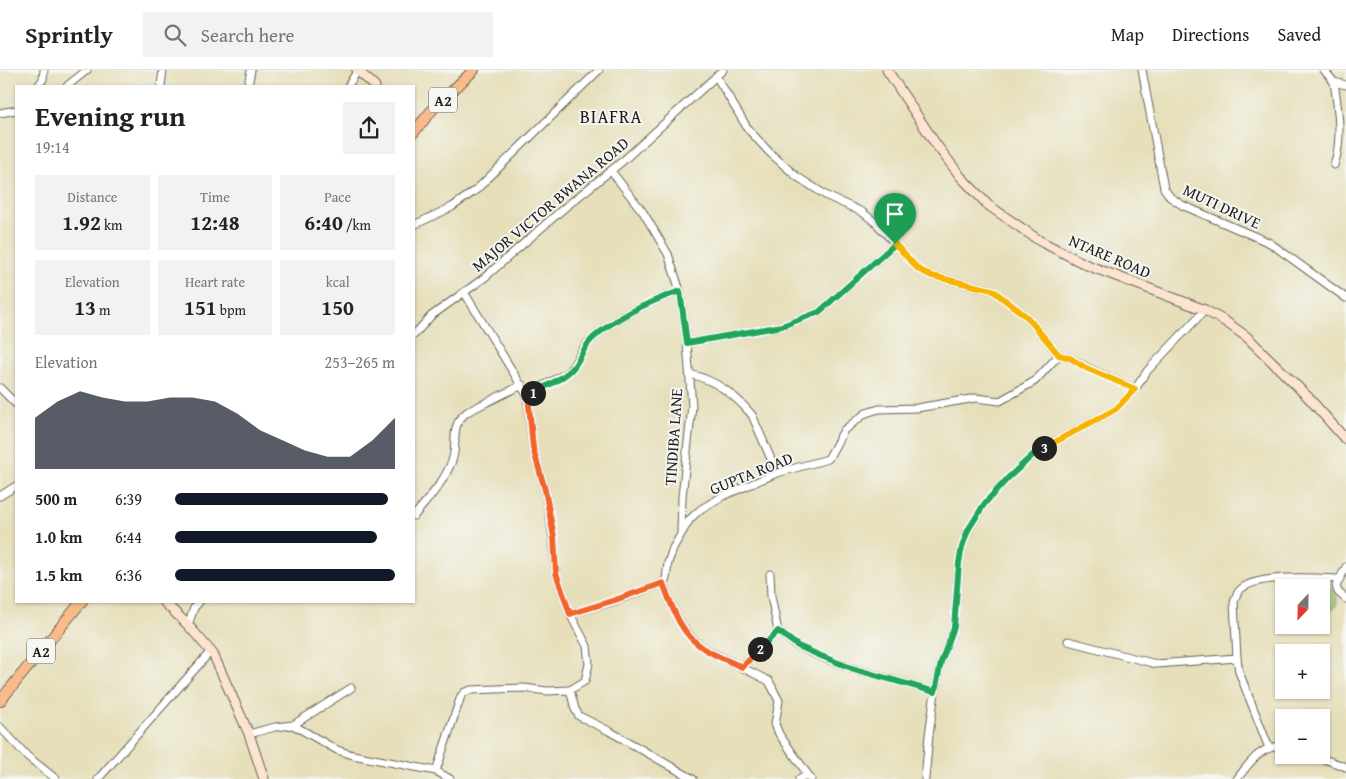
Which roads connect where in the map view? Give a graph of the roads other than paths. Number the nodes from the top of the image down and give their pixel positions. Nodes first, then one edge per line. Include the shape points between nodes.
1 (44, 70) edge
2 (87, 70) edge
3 (163, 70) edge
4 (251, 70) edge
5 (358, 70) edge
6 (474, 70) edge
7 (599, 70) edge
8 (722, 70) edge
9 (887, 70) edge
10 (1142, 70) edge
11 (1324, 70) edge
12 (716, 76) junction
13 (1334, 82) junction
14 (39, 85) edge
15 (68, 85) edge
16 (161, 85) edge
17 (248, 85) edge
18 (349, 85) edge
19 (374, 85) edge
20 (1346, 85) edge
21 (15, 110) edge
22 (0, 113) edge
23 (415, 128) edge
24 (1334, 166) dead end
25 (611, 171) junction
26 (415, 225) edge
27 (895, 244) junction
28 (680, 291) junction
29 (464, 292) junction
30 (1346, 296) edge
31 (1205, 310) junction
32 (415, 333) edge
33 (687, 343) junction
34 (1059, 355) junction
35 (690, 374) junction
36 (522, 385) junction
37 (0, 388) edge
38 (1135, 389) junction
39 (528, 395) junction
40 (15, 403) edge
41 (1346, 440) edge
42 (777, 473) junction
43 (15, 487) edge
44 (0, 496) edge
45 (415, 515) edge
46 (681, 532) junction
47 (1346, 567) edge
48 (770, 574) dead end
49 (1338, 579) junction
50 (663, 583) junction
51 (1346, 599) edge
52 (80, 603) edge
53 (165, 603) edge
54 (198, 603) edge
55 (570, 614) junction
56 (188, 625) junction
57 (778, 631) junction
58 (1068, 641) dead end
59 (211, 651) junction
60 (1237, 658) junction
61 (742, 667) junction
62 (351, 688) dead end
63 (570, 690) junction
64 (935, 692) junction
65 (0, 701) edge
66 (293, 725) junction
67 (0, 727) edge
68 (249, 734) junction
69 (1275, 747) edge
70 (1269, 748) junction
71 (1330, 762) edge
72 (1346, 768) edge
73 (436, 771) junction
74 (809, 776) edge
75 (56, 779) edge
76 (98, 779) edge
77 (264, 779) edge
78 (450, 779) edge
79 (693, 779) edge
80 (799, 779) edge
81 (925, 779) edge
82 (1237, 779) edge

1 - 14 street
2 - 15 street
3 - 16 street
4 - 17 street
5 - 18 street
5 - 19 main road
6 - 23 main road, A2
7 - 26 street via 476,190 452,207
8 - 12 street, MAJOR VICTOR BWANA ROAD
9 - 31 main road, NTARE ROAD via 935,143 961,177 988,204 1040,241 1087,265
10 - 30 street, MUTI DRIVE via 1164,188 1170,197 1270,243
11 - 13 street
12 - 25 street, MAJOR VICTOR BWANA ROAD
12 - 27 street via 748,129 769,152 796,176 862,212
13 - 20 street
13 - 24 street via 1339,114 1338,154
21 - 22 street
25 - 28 street, TINDIBA LANE via 643,212 668,254
25 - 29 street, MAJOR VICTOR BWANA ROAD
27 - 33 street via 819,312 782,326
27 - 34 street via 918,269 932,276 992,290 1027,317
28 - 33 street, TINDIBA LANE
28 - 39 street via 645,304 603,330 584,348 573,368
29 - 32 street, MAJOR VICTOR BWANA ROAD via 431,316
29 - 36 street
31 - 38 street via 1148,370
31 - 41 main road, NTARE ROAD via 1247,337
33 - 35 street, TINDIBA LANE
34 - 38 street
34 - 42 street, GUPTA ROAD via 1035,381 1000,401 976,398 866,413 844,430 828,459
35 - 42 street via 717,383 752,415
35 - 46 street, TINDIBA LANE via 692,406
36 - 39 street
36 - 45 street via 459,418 455,427 452,461 430,498
37 - 40 street
38 - 64 street via 1116,409 1036,452 985,503 968,530 962,547 954,627 941,662
39 - 55 street via 533,448 554,537 556,573
42 - 46 street, GUPTA ROAD via 701,509
43 - 44 street
46 - 50 street, GUPTA ROAD
47 - 49 street
48 - 57 street
49 - 51 street via 1338,592
49 - 60 street via 1266,580 1240,589 1234,603
50 - 55 street
50 - 61 street via 680,625 704,648
52 - 65 main road, A2
53 - 56 main road
54 - 56 street
55 - 63 street via 587,646 589,664 585,681
56 - 59 main road
57 - 61 street
57 - 64 street via 798,646 854,669
58 - 60 street via 1156,664
59 - 68 main road
59 - 76 street
60 - 70 street via 1239,672
61 - 74 street via 769,681 775,690 779,701 775,724
62 - 66 street
63 - 73 street via 524,688 465,692
63 - 79 street via 579,716
64 - 81 street
66 - 68 street
66 - 73 street via 345,753
67 - 75 street via 27,756
68 - 77 main road
69 - 70 street
70 - 82 street via 1253,758
71 - 72 street
73 - 78 street
74 - 80 street

